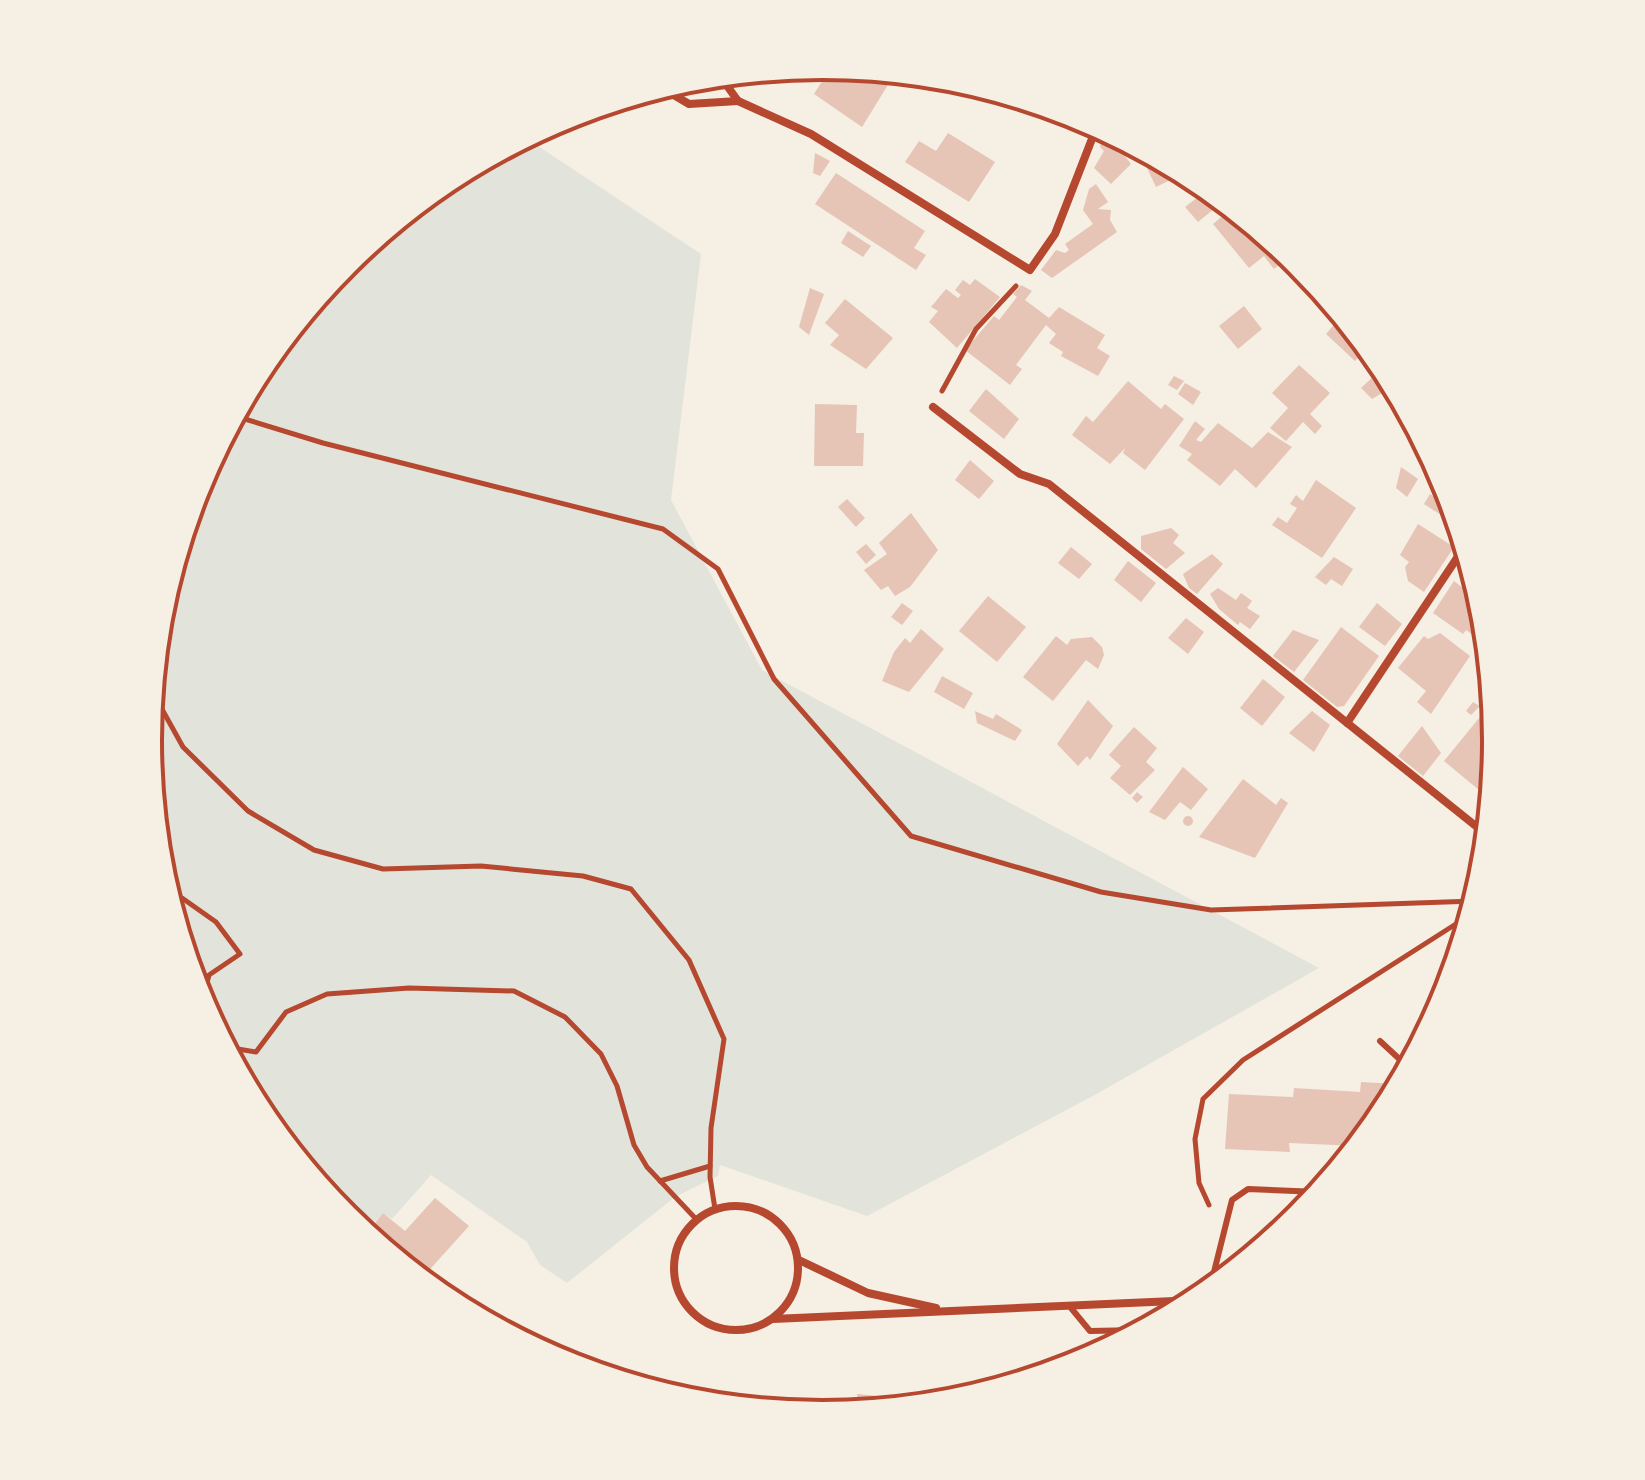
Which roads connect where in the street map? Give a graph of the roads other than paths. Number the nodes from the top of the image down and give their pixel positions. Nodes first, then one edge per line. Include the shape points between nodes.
1 (728, 87) edge
2 (677, 97) edge
3 (738, 101) junction
4 (1092, 138) edge
5 (933, 407) road end
6 (1457, 558) edge
7 (1347, 723) junction
8 (1477, 827) edge
9 (1380, 1041) dead end
10 (1400, 1059) edge
11 (1304, 1191) edge
12 (799, 1260) junction
13 (1214, 1271) edge
14 (1170, 1301) edge
15 (1071, 1308) junction
16 (949, 1310) junction
17 (773, 1319) junction
18 (1117, 1330) edge

1 - 3 street
2 - 3 street via 689,104
3 - 4 street via 811,134 1030,270 1055,234
5 - 7 street via 1020,474 1049,484
6 - 7 street
7 - 8 street
9 - 10 lane
11 - 13 lane via 1248,1189 1232,1200
12 - 16 street via 868,1293
12 - 17 street via 792,1297
12 - 17 street via 778,1220 754,1208 715,1209 696,1219 681,1238 673,1266 676,1286 689,1308 705,1322 730,1330
14 - 15 street
15 - 16 street
15 - 18 lane via 1090,1331
16 - 17 street

